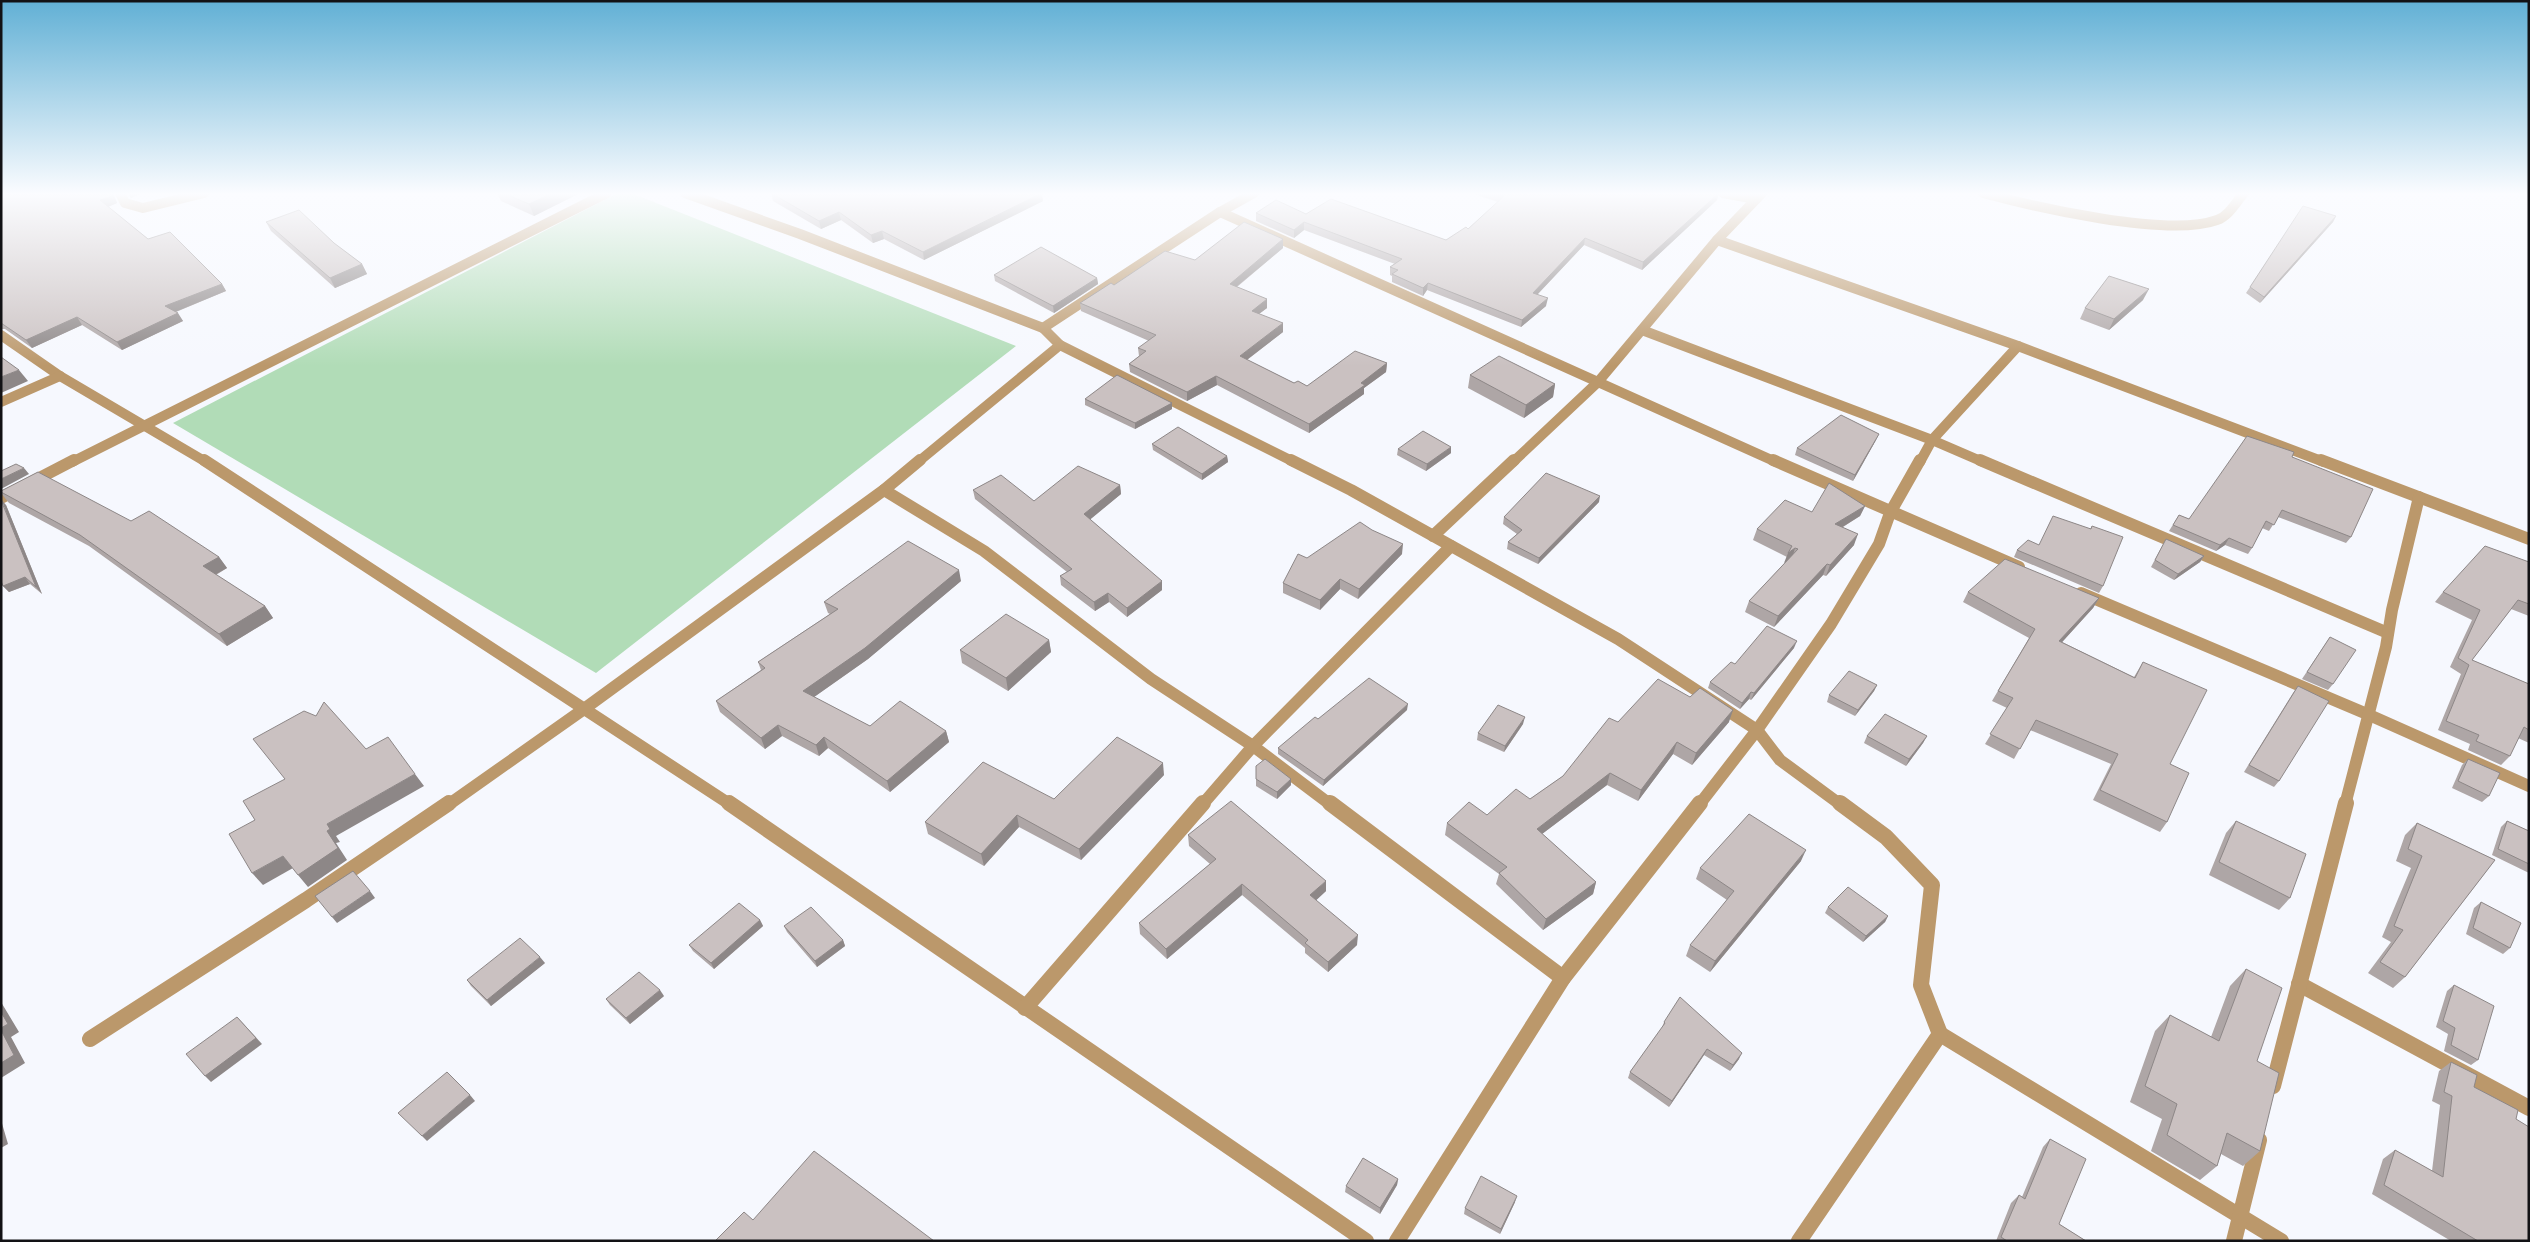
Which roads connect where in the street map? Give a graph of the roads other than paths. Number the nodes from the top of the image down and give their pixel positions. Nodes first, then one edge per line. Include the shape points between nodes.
1 (490, 251) edge
2 (844, 251) edge
3 (1161, 251) edge
4 (1307, 251) edge
5 (1709, 251) edge
6 (1749, 251) edge
7 (1043, 328) junction
8 (1642, 330) junction
9 (1, 335) edge
10 (1060, 345) junction
11 (2018, 346) junction
12 (60, 376) junction
13 (1598, 382) junction
14 (1, 402) edge
15 (145, 424) junction
16 (1932, 440) junction
17 (884, 490) junction
18 (2420, 497) junction
19 (1, 498) edge
20 (1890, 513) junction
21 (1433, 536) junction
22 (2529, 539) edge
23 (1451, 546) junction
24 (2028, 571) edge
25 (2074, 590) edge
26 (2388, 633) junction
27 (584, 708) junction
28 (2367, 714) junction
29 (1757, 730) junction
30 (1253, 746) junction
31 (2529, 786) edge
32 (1563, 978) junction
33 (2299, 984) junction
34 (1025, 1008) junction
35 (1940, 1034) junction
36 (90, 1039) dead end
37 (2270, 1096) edge
38 (2529, 1108) edge
39 (2263, 1124) edge
40 (2240, 1217) junction
41 (1366, 1241) edge
42 (1396, 1241) edge
43 (1799, 1241) edge
44 (2234, 1241) edge
45 (2281, 1241) edge

1 - 15 street
2 - 7 street
3 - 7 street
4 - 13 street
5 - 8 street
6 - 11 street
7 - 10 street
8 - 13 street
8 - 16 street
9 - 12 street
10 - 17 street
10 - 21 street via 1351,490
11 - 16 street
11 - 18 street
12 - 14 street
12 - 15 street
13 - 20 street
13 - 21 street
15 - 19 street
15 - 27 street
16 - 20 street
16 - 26 street
17 - 27 street
17 - 30 street via 984,551 1151,679
18 - 22 street
18 - 26 street
20 - 24 street
20 - 29 street via 1879,544 1830,624
21 - 23 street
23 - 29 street via 1618,639
23 - 30 street
25 - 28 street
26 - 28 street
27 - 34 street via 769,829
27 - 36 street via 437,812
28 - 31 street
28 - 33 street
29 - 32 street
29 - 35 street via 1780,760 1886,837 1932,885 1921,985
30 - 32 street
30 - 34 street
32 - 42 street
33 - 37 street
33 - 38 street
34 - 41 street
35 - 40 street
35 - 43 street
39 - 40 street
40 - 44 street
40 - 45 street

